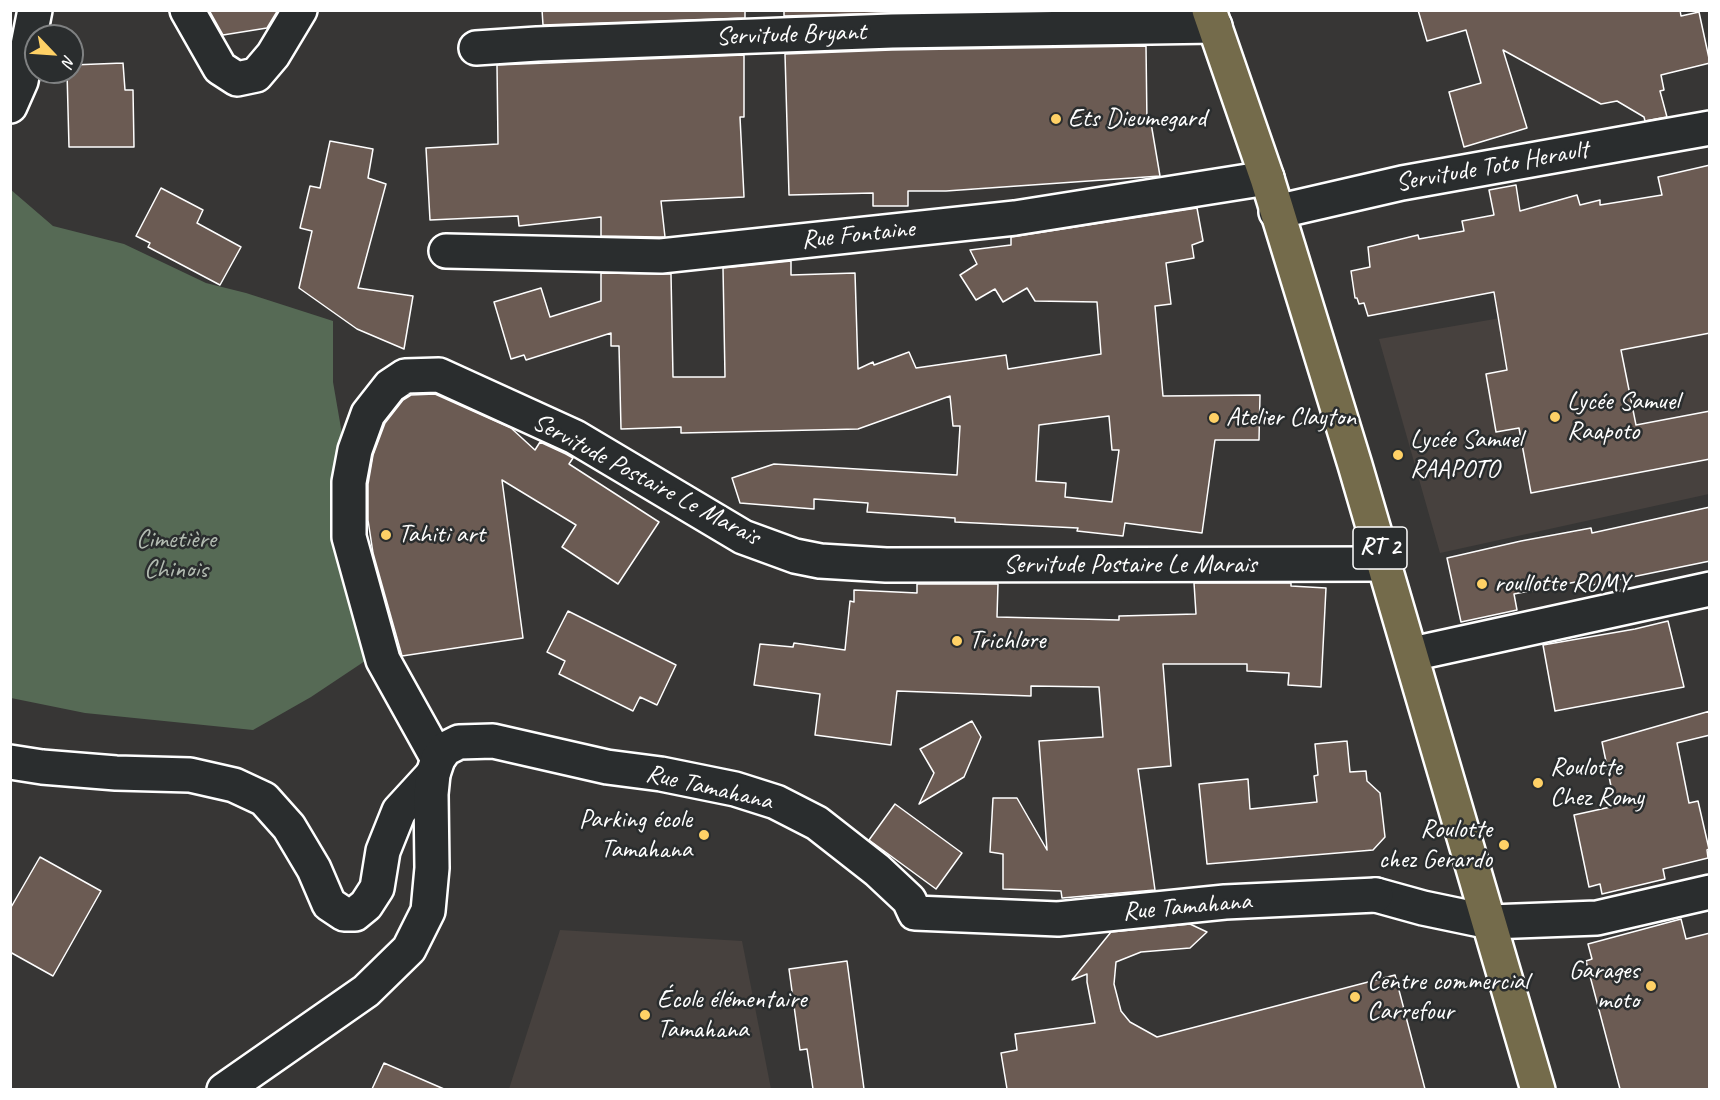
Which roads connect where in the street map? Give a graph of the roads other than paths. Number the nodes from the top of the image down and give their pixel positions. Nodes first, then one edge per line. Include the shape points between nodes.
1 (35, 10) edge
2 (187, 10) edge
3 (300, 10) edge
4 (1212, 18) edge
5 (476, 48) dead end
6 (10, 106) edge
7 (1710, 128) edge
8 (1267, 178) junction
9 (1276, 212) junction
10 (446, 250) dead end
11 (1384, 564) junction
12 (1710, 589) edge
13 (1412, 654) junction
14 (10, 762) edge
15 (436, 766) junction
16 (1710, 892) edge
17 (1485, 907) junction
18 (224, 1089) edge
19 (1538, 1089) edge

1 - 6 street via 21,81
2 - 3 street via 220,68 237,79 256,75
4 - 5 street, Servitude Bryant
4 - 8 main road, RT 2
7 - 9 street, Servitude Toto Herault via 1402,183
8 - 9 main road, RT 2
8 - 10 street, Rue Fontaine via 1015,218 661,256
9 - 11 main road, RT 2
11 - 13 main road, RT 2
11 - 15 street, Servitude Postaire Le Marais via 886,566 820,561 742,537 565,432 439,375 405,376 390,387 368,414 355,450 349,482 350,537 383,660
12 - 13 street
13 - 17 main road, RT 2
14 - 15 street, Rue Tamahana via 105,772 190,775 234,785 264,799 289,827 315,869 329,904 344,914 355,914 377,888 383,851 399,811
15 - 17 street, Rue Tamahana via 445,749 459,742 493,741 607,767 735,789 776,802 817,823 877,870 909,900 915,913 1058,919 1225,902 1376,895
15 - 18 street via 428,911 409,949 366,991
16 - 17 street, Rue Tamahana via 1597,918
17 - 19 main road, RT 2

